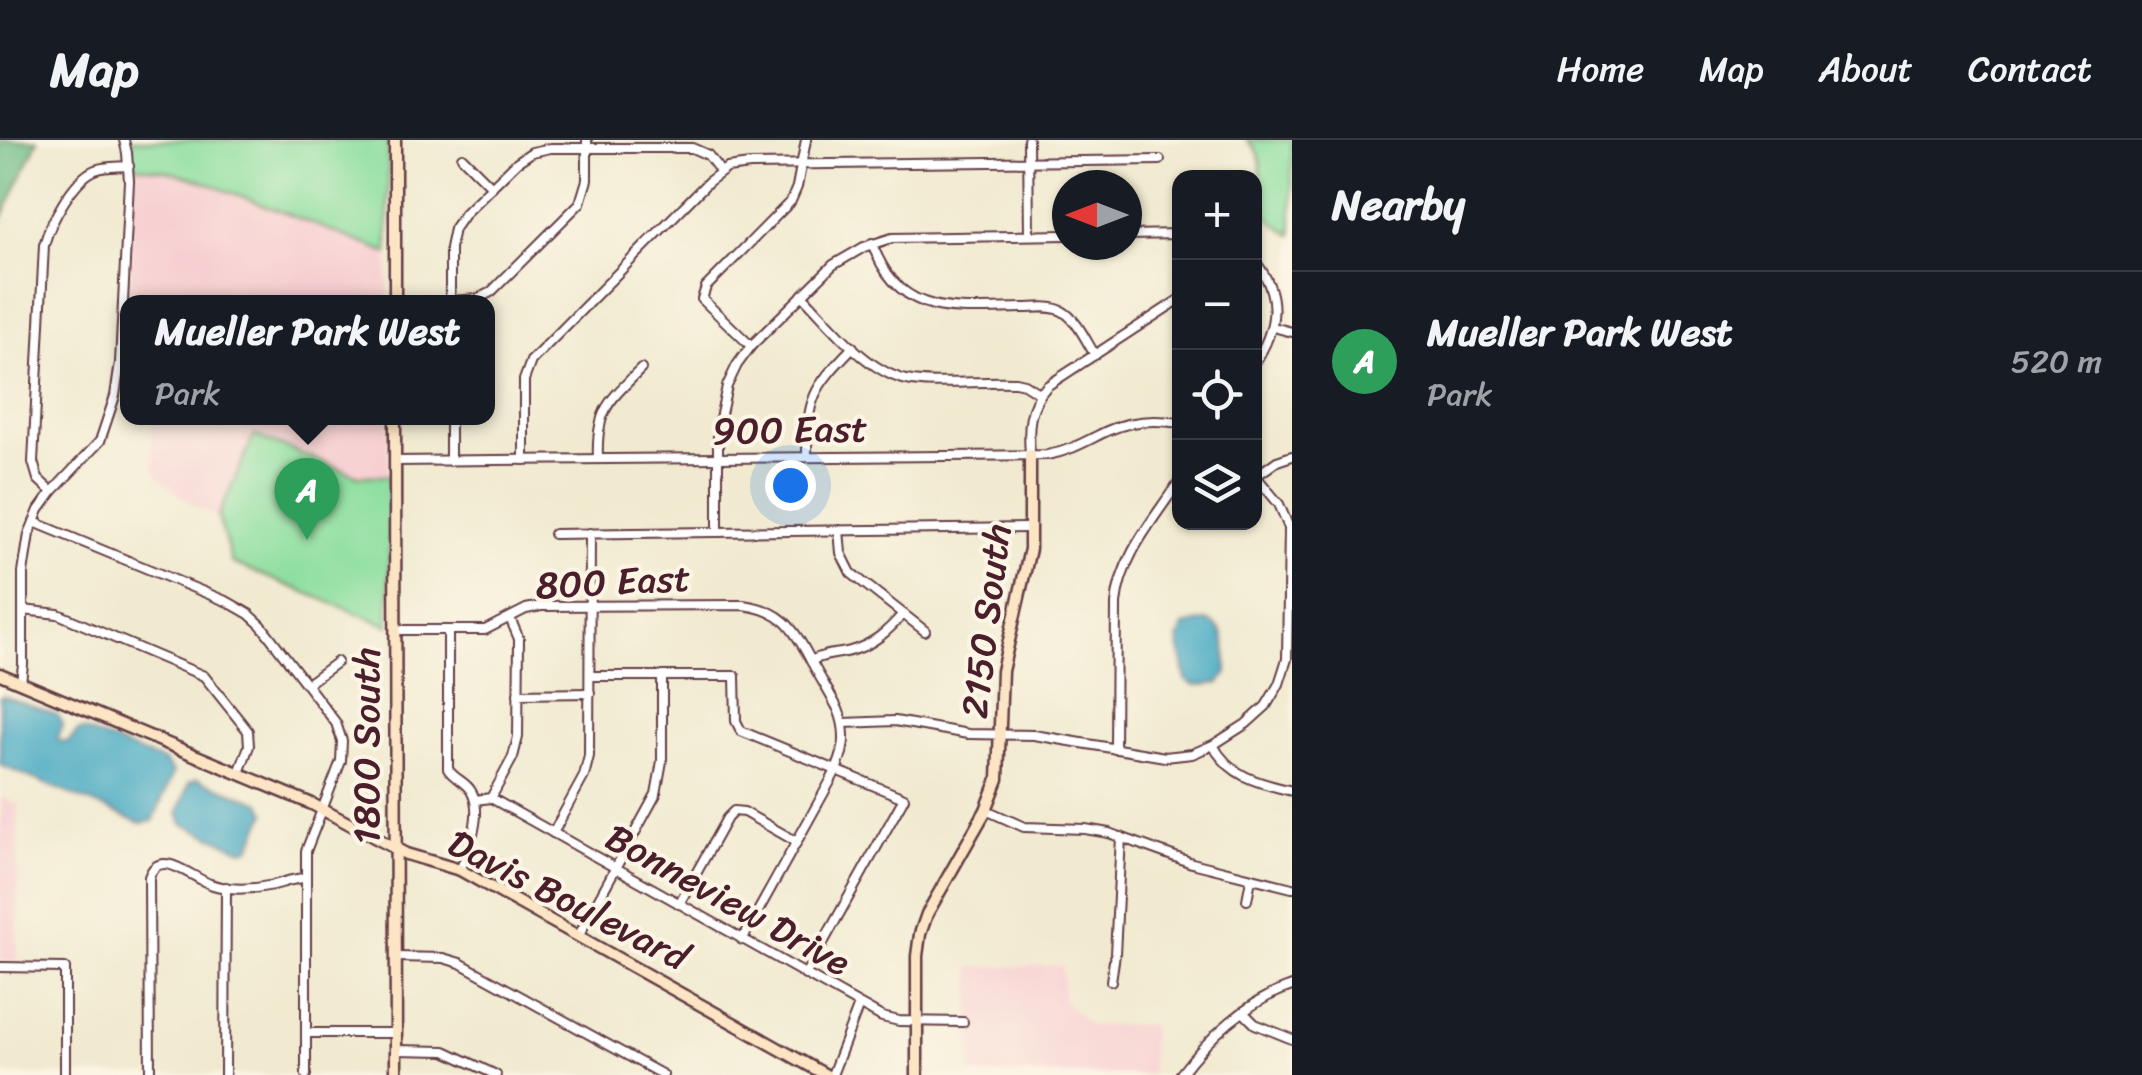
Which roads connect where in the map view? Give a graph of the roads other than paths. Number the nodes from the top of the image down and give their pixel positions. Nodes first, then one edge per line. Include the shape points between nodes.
1 (124, 140) edge
2 (394, 140) edge
3 (806, 140) edge
4 (1028, 140) edge
5 (587, 144) edge
6 (462, 157) dead end
7 (1160, 160) dead end
8 (1028, 162) junction
9 (802, 164) junction
10 (129, 166) junction
11 (720, 172) junction
12 (492, 186) junction
13 (1142, 234) edge
14 (1172, 234) edge
15 (1029, 235) junction
16 (1052, 235) edge
17 (872, 243) junction
18 (1262, 272) edge
19 (123, 295) edge
20 (395, 295) edge
21 (450, 295) edge
22 (485, 295) edge
23 (802, 295) junction
24 (1172, 304) edge
25 (1273, 327) junction
26 (1292, 332) edge
27 (751, 346) junction
28 (853, 346) junction
29 (1262, 351) edge
30 (1095, 355) junction
31 (120, 363) edge
32 (642, 368) dead end
33 (1040, 394) junction
34 (1172, 422) edge
35 (395, 425) edge
36 (450, 425) edge
37 (1030, 455) junction
38 (1292, 456) edge
39 (808, 457) junction
40 (718, 458) junction
41 (598, 459) junction
42 (524, 460) junction
43 (395, 461) junction
44 (450, 461) junction
45 (1262, 471) edge
46 (1262, 483) edge
47 (52, 492) junction
48 (1172, 492) edge
49 (34, 522) junction
50 (1030, 528) junction
51 (839, 530) junction
52 (718, 532) junction
53 (590, 533) junction
54 (554, 534) dead end
55 (590, 605) junction
56 (1290, 607) edge
57 (23, 610) junction
58 (902, 614) junction
59 (510, 618) junction
60 (396, 630) junction
61 (448, 630) junction
62 (925, 630) dead end
63 (811, 661) junction
64 (336, 662) dead end
65 (0, 674) edge
66 (590, 676) junction
67 (662, 676) junction
68 (20, 683) junction
69 (307, 684) junction
70 (590, 693) junction
71 (518, 694) junction
72 (844, 722) junction
73 (1000, 734) junction
74 (1213, 744) junction
75 (1115, 749) junction
76 (836, 770) junction
77 (238, 773) junction
78 (1292, 790) edge
79 (491, 798) junction
80 (475, 800) junction
81 (323, 808) junction
82 (986, 810) junction
83 (553, 833) junction
84 (1121, 837) junction
85 (797, 842) junction
86 (396, 849) junction
87 (616, 868) junction
88 (460, 870) junction
89 (306, 878) junction
90 (1251, 878) junction
91 (226, 887) junction
92 (1292, 888) edge
93 (1246, 900) dead end
94 (679, 904) junction
95 (578, 935) junction
96 (742, 940) junction
97 (396, 958) junction
98 (0, 968) edge
99 (804, 974) junction
100 (1110, 981) dead end
101 (1292, 986) edge
102 (859, 1005) junction
103 (1244, 1013) junction
104 (916, 1022) junction
105 (963, 1022) dead end
106 (306, 1033) junction
107 (396, 1033) junction
108 (1292, 1039) edge
109 (396, 1050) junction
110 (65, 1075) edge
111 (150, 1075) edge
112 (226, 1075) edge
113 (306, 1075) edge
114 (396, 1075) edge
115 (496, 1075) edge
116 (663, 1075) edge
117 (829, 1075) edge
118 (916, 1075) edge
119 (1180, 1075) edge

1 - 10 street
2 - 20 street
3 - 9 street
4 - 8 street
5 - 11 street via 692,148
5 - 12 street via 532,152
5 - 22 street via 584,192 573,212
6 - 12 street
7 - 8 street
8 - 9 street
8 - 15 street
9 - 11 street
9 - 27 street via 787,207 702,293
10 - 19 street
10 - 47 street via 100,168 81,179 44,246 32,462
11 - 42 street via 531,361 524,380
12 - 21 street via 454,229
13 - 14 street
15 - 16 street
15 - 17 street
17 - 23 street via 840,260
17 - 30 street via 894,283 919,302 954,309 1057,309 1073,320
18 - 25 street via 1272,296
23 - 27 street
23 - 28 street
24 - 30 street
25 - 26 street
25 - 29 street
27 - 40 street via 724,396
28 - 33 street via 904,380 1015,382
28 - 39 street via 814,393
30 - 33 street
31 - 47 street via 100,441
32 - 41 street via 604,410
33 - 37 street via 1029,420
34 - 37 street, 900 East via 1132,423 1072,449
35 - 43 street, 1800 South
36 - 44 street
37 - 39 street, 900 East
37 - 50 street, 2150 South
38 - 45 street
39 - 40 street, 900 East
40 - 41 street, 900 East
40 - 52 street
41 - 42 street, 900 East
42 - 44 street, 900 East
43 - 44 street, 900 East
43 - 60 street, 1800 South
46 - 56 street via 1287,522
47 - 49 street
48 - 75 street via 1132,552 1118,588
49 - 57 street via 24,559
49 - 69 street via 242,609
50 - 51 street
50 - 73 street, 2150 South via 1002,671
51 - 52 street
51 - 58 street via 848,568
52 - 53 street
53 - 54 street
53 - 55 street
55 - 59 street, 800 East via 536,606
55 - 63 street, 800 East via 758,608 791,627
55 - 66 street
56 - 74 street via 1287,659 1276,692 1253,718
57 - 68 street
57 - 77 street via 58,614 204,676 248,731
58 - 62 street
58 - 63 street via 866,646
59 - 61 street, 800 East via 485,630
59 - 71 street via 518,636
60 - 61 street, 800 East
60 - 86 street, 1800 South
61 - 80 street via 448,769
63 - 72 street, 800 East
64 - 69 street
65 - 68 street, Davis Boulevard
66 - 67 street
66 - 70 street
67 - 76 street via 735,676 738,728
67 - 87 street via 660,784
68 - 77 street, Davis Boulevard
69 - 81 street via 342,742
70 - 71 street
70 - 83 street via 588,766
71 - 79 street via 516,747
72 - 73 street
72 - 76 street
73 - 75 street
73 - 82 street, 2150 South via 998,779
74 - 75 street via 1174,757
74 - 78 street via 1234,771
76 - 85 street
76 - 99 street via 904,798
77 - 81 street, Davis Boulevard
79 - 80 street
79 - 83 street, Bonneview Drive
80 - 88 street via 472,845
81 - 86 street, Davis Boulevard
81 - 89 street via 307,847
82 - 84 street via 1024,827 1085,828
82 - 104 street, 2150 South via 923,924
83 - 87 street, Bonneview Drive
84 - 90 street
84 - 100 street
85 - 94 street via 734,812
85 - 96 street
86 - 88 street, Davis Boulevard
86 - 97 street, 1800 South
87 - 94 street, Bonneview Drive
87 - 95 street
88 - 95 street, Davis Boulevard
89 - 91 street
89 - 106 street
90 - 92 street
90 - 93 street
91 - 111 street via 164,862 149,877
91 - 112 street
94 - 96 street, Bonneview Drive
95 - 117 street, Davis Boulevard
96 - 99 street, Bonneview Drive
97 - 107 street, 1800 South
97 - 116 street via 443,958 468,966
98 - 110 street via 65,968
99 - 102 street, Bonneview Drive
101 - 103 street
102 - 104 street, Bonneview Drive via 890,1020
102 - 117 street
103 - 108 street
103 - 119 street via 1210,1038
104 - 105 street, Bonneview Drive
104 - 118 street, 2150 South
106 - 107 street
106 - 113 street
107 - 109 street, 1800 South
109 - 114 street, 1800 South
109 - 115 street via 445,1051

